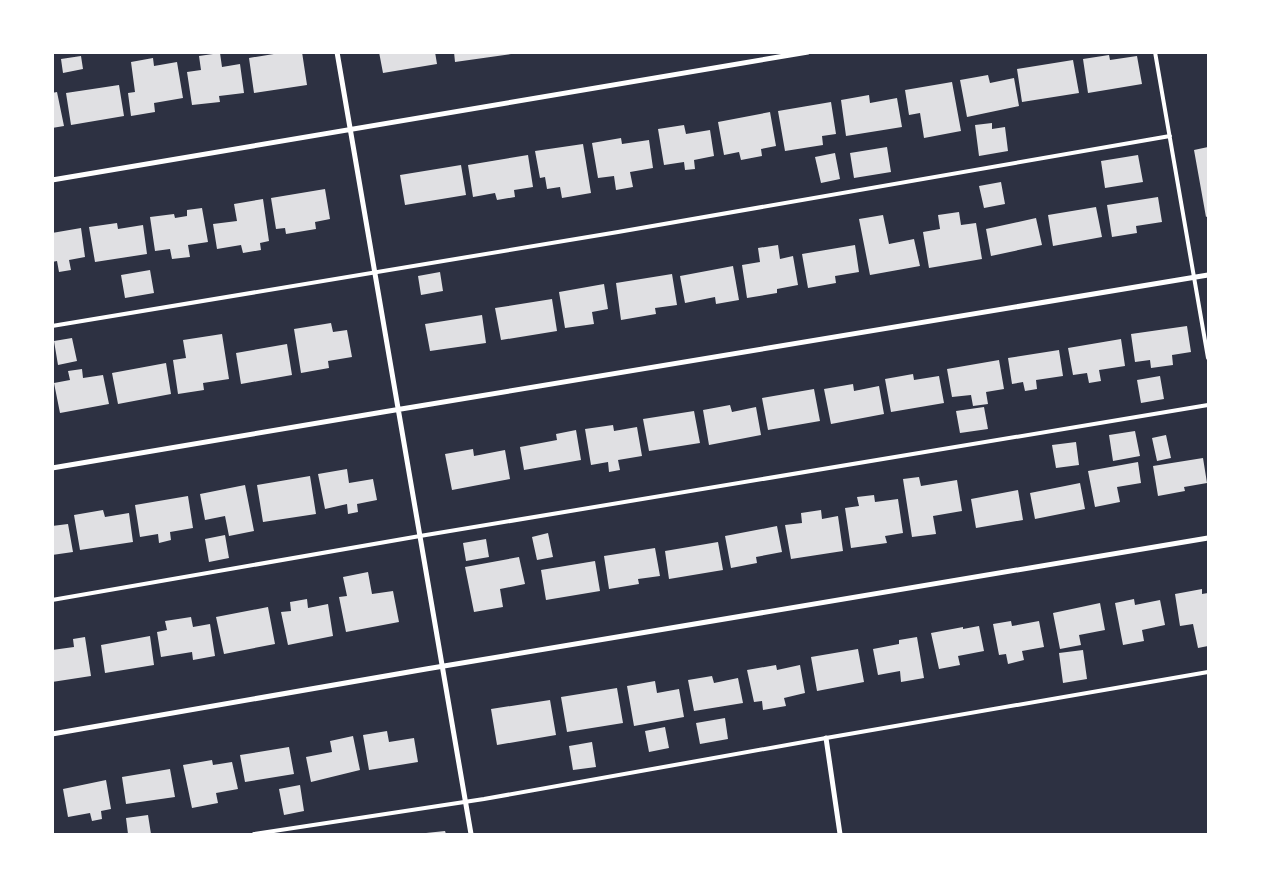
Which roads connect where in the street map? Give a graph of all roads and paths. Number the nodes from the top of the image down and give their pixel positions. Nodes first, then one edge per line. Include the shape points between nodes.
1 (337, 52) edge
2 (808, 52) edge
3 (1155, 52) edge
4 (350, 130) junction
5 (1170, 136) junction
6 (52, 180) edge
7 (375, 272) junction
8 (1208, 275) edge
9 (1195, 278) junction
10 (52, 326) edge
11 (1208, 358) edge
12 (1208, 406) edge
13 (398, 409) junction
14 (52, 468) edge
15 (420, 536) junction
16 (1208, 538) edge
17 (52, 600) edge
18 (442, 667) junction
19 (1208, 672) edge
20 (52, 734) edge
21 (826, 738) junction
22 (465, 802) junction
23 (254, 834) edge
24 (471, 834) edge
25 (840, 834) edge

1 - 4 street
2 - 4 street
3 - 5 lane
4 - 6 street
4 - 7 street
5 - 7 lane
5 - 9 lane
7 - 10 lane
7 - 13 street
8 - 9 street
9 - 11 lane
9 - 13 street
12 - 15 lane
13 - 14 street
13 - 15 street
15 - 17 lane
15 - 18 street
16 - 18 street
18 - 20 street
18 - 22 street
19 - 21 lane
21 - 22 lane
21 - 25 street
22 - 23 lane
22 - 24 street

